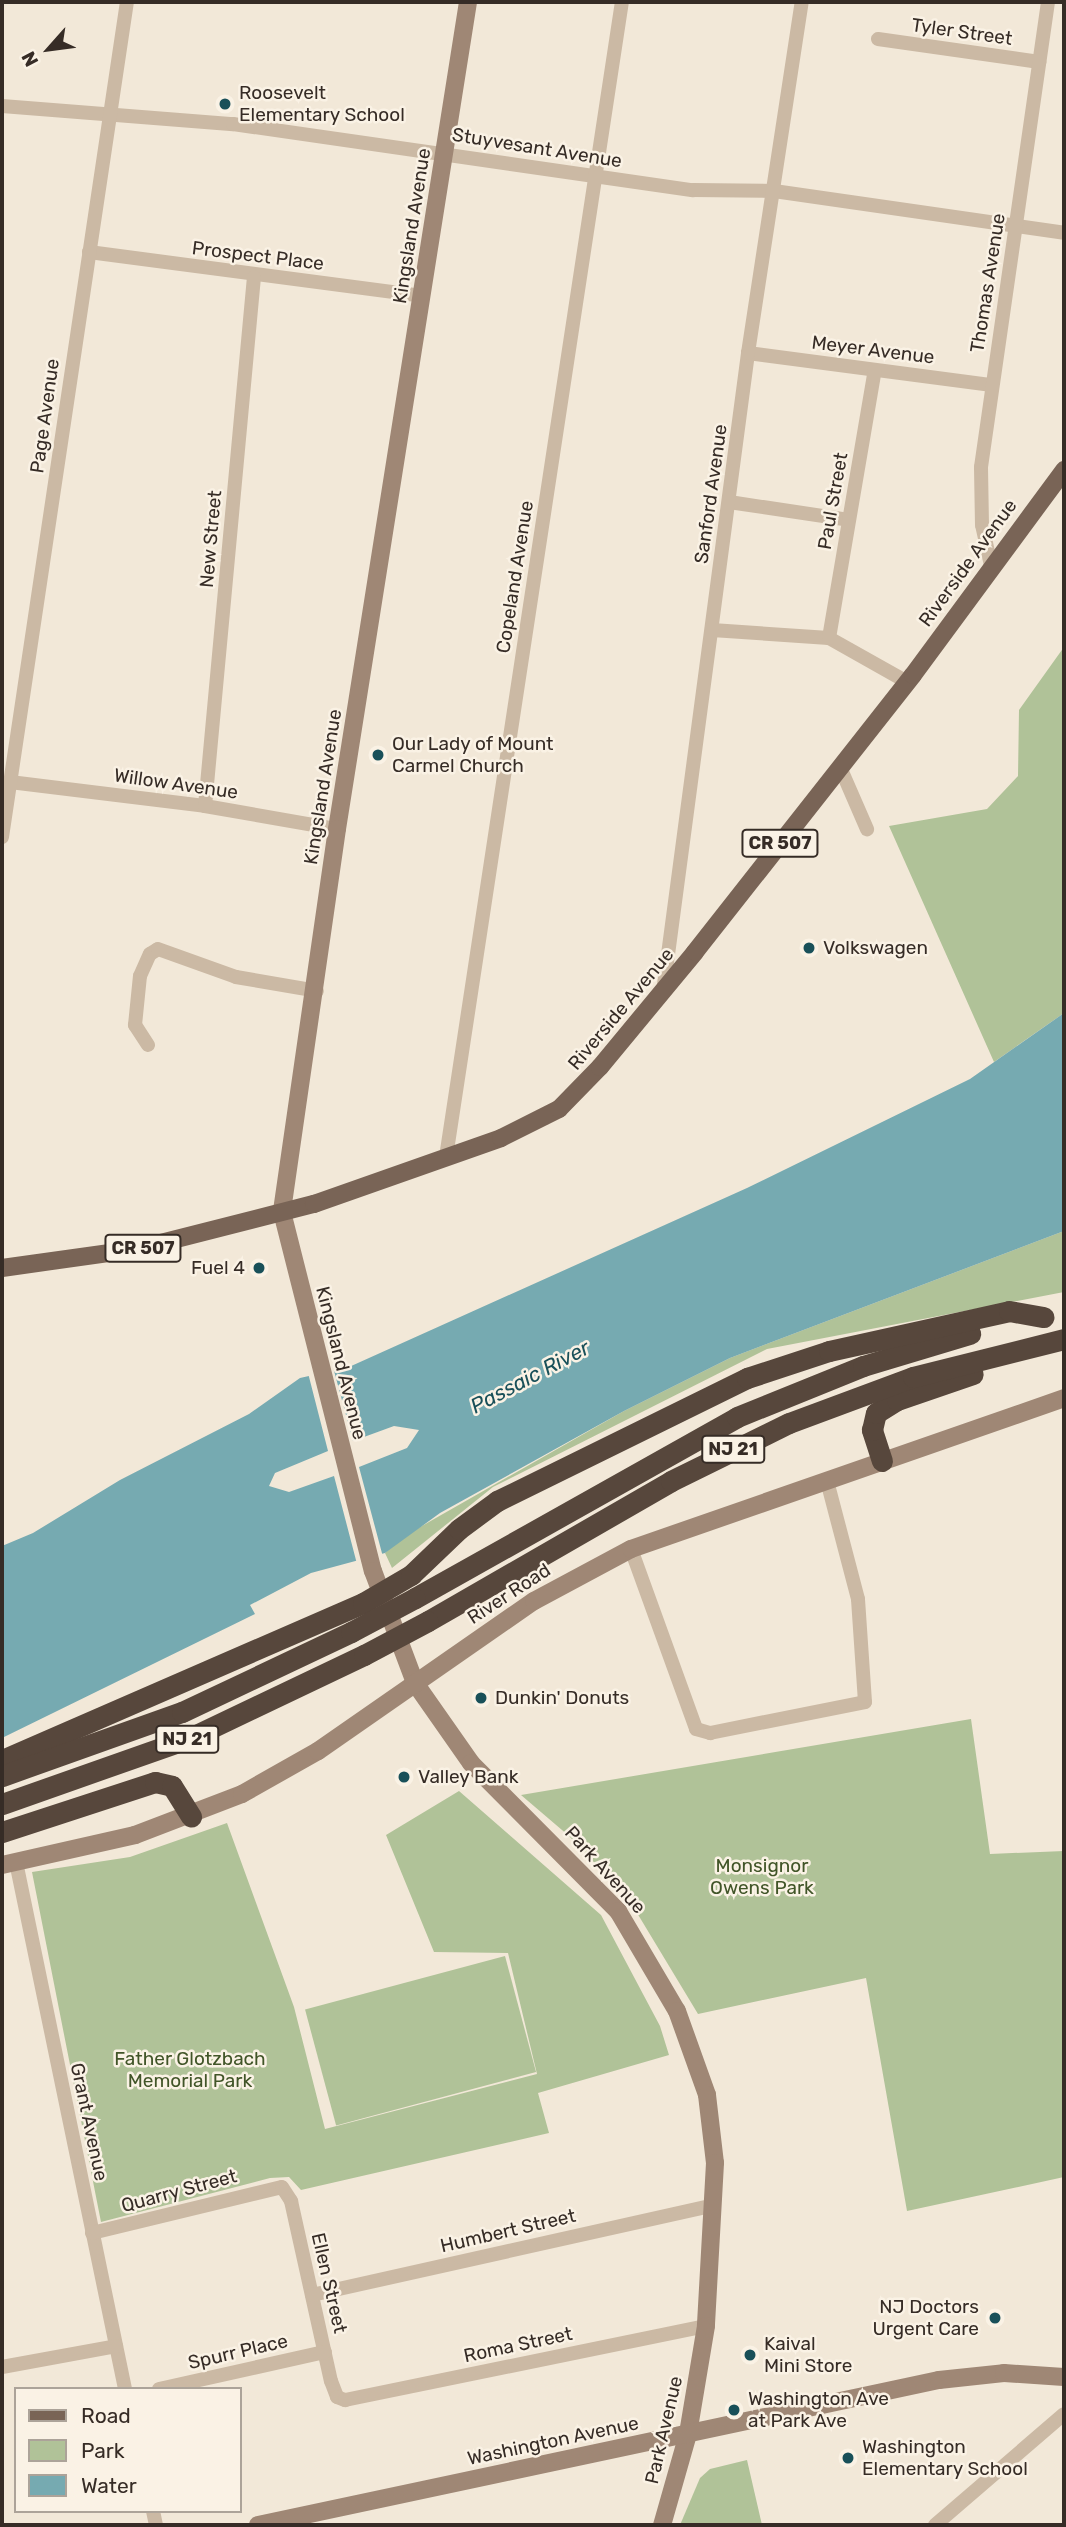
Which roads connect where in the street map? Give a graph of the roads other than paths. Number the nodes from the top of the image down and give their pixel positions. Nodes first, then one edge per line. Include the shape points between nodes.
1 (127, 2) edge
2 (468, 2) edge
3 (622, 2) edge
4 (802, 2) edge
5 (1048, 2) edge
6 (878, 39) dead end
7 (1040, 62) junction
8 (2, 106) edge
9 (111, 112) junction
10 (446, 152) junction
11 (596, 177) junction
12 (774, 191) junction
13 (1017, 225) junction
14 (1064, 233) edge
15 (89, 252) junction
16 (254, 277) junction
17 (422, 296) junction
18 (748, 353) junction
19 (875, 370) junction
20 (992, 385) junction
21 (1064, 470) edge
22 (729, 502) junction
23 (849, 520) junction
24 (992, 570) junction
25 (712, 630) junction
26 (829, 638) junction
27 (907, 682) junction
28 (8, 755) edge
29 (840, 767) junction
30 (10, 782) junction
31 (205, 806) junction
32 (337, 829) junction
33 (867, 829) dead end
34 (2, 836) edge
35 (317, 992) junction
36 (663, 992) junction
37 (148, 1045) dead end
38 (446, 1157) junction
39 (282, 1212) junction
40 (2, 1268) edge
41 (1054, 1314) edge
42 (1064, 1339) edge
43 (1064, 1347) edge
44 (1064, 1398) edge
45 (882, 1461) junction
46 (827, 1481) junction
47 (631, 1549) junction
48 (373, 1571) joint
49 (381, 1593) junction
50 (415, 1684) junction
51 (2, 1760) edge
52 (2, 1776) edge
53 (2, 1804) edge
54 (191, 1817) junction
55 (2, 1832) edge
56 (9, 1863) edge
57 (275, 2186) joint
58 (713, 2205) junction
59 (92, 2233) junction
60 (312, 2295) junction
61 (706, 2326) junction
62 (116, 2346) junction
63 (325, 2352) junction
64 (2, 2367) edge
65 (1064, 2377) edge
66 (125, 2387) edge
67 (168, 2387) edge
68 (337, 2397) joint
69 (1064, 2414) edge
70 (688, 2434) junction
71 (258, 2525) edge
72 (662, 2525) edge
73 (935, 2525) edge

1 - 9 street, Page Avenue
2 - 10 main road, Kingsland Avenue
3 - 11 street, Copeland Avenue
4 - 12 street, Sanford Avenue
5 - 7 street, Thomas Avenue
6 - 7 street, Tyler Street
7 - 13 street, Thomas Avenue
8 - 9 street, Stuyvesant Avenue
9 - 10 street, Stuyvesant Avenue
9 - 15 street, Page Avenue
10 - 11 street, Stuyvesant Avenue
10 - 17 main road, Kingsland Avenue
11 - 12 street, Stuyvesant Avenue via 694,190
11 - 38 street, Copeland Avenue
12 - 13 street, Stuyvesant Avenue
12 - 18 street, Sanford Avenue
13 - 14 street, Stuyvesant Avenue
13 - 20 street, Thomas Avenue
15 - 16 street, Prospect Place
15 - 28 street, Page Avenue
16 - 17 street, Prospect Place
16 - 31 street, New Street
17 - 32 main road, Kingsland Avenue
18 - 19 street, Meyer Avenue
18 - 22 street, Sanford Avenue
19 - 20 street, Meyer Avenue
19 - 23 street, Paul Street
20 - 24 street, Thomas Avenue via 980,496
21 - 24 main road, Riverside Avenue / CR 507
22 - 23 street
22 - 25 street, Sanford Avenue
23 - 26 street, Paul Street
24 - 27 main road, Riverside Avenue / CR 507
25 - 26 street
25 - 36 street, Sanford Avenue
26 - 27 street
27 - 29 main road, Riverside Avenue / CR 507
28 - 30 street, Page Avenue
29 - 33 street
29 - 36 main road, Riverside Avenue / CR 507
30 - 31 street, Willow Avenue
30 - 34 street, Page Avenue
31 - 32 street, Willow Avenue
32 - 35 main road, Kingsland Avenue
35 - 37 street via 236,976 158,949 150,954 140,976 135,1025
35 - 39 main road, Kingsland Avenue
36 - 38 main road, Riverside Avenue / CR 507 via 559,1109 501,1138
38 - 39 main road, Riverside Avenue / CR 507
39 - 40 main road, Riverside Avenue / CR 507 via 137,1249
39 - 48 main road, Kingsland Avenue
41 - 49 highway via 1009,1311 830,1351 747,1378 497,1502 459,1529 411,1575
41 - 52 highway, NJ 21, bridge via 906,1352 779,1398 658,1458 351,1632 182,1712
42 - 53 highway, NJ 21, bridge via 913,1377 789,1423 671,1481 364,1655 192,1737
43 - 45 highway via 885,1406 876,1413 872,1430
44 - 45 main road, River Road
45 - 46 main road, River Road
46 - 47 main road, River Road
46 - 47 street via 858,1599 865,1702 710,1733 696,1729
47 - 50 main road, River Road via 544,1595
48 - 49 main road, Park Avenue
49 - 50 main road, Park Avenue
49 - 51 highway
50 - 54 main road, River Road via 295,1766
50 - 58 main road, Park Avenue via 471,1763 618,1910 659,1973 688,2035 707,2095 715,2163
54 - 55 highway via 172,1786 155,1782
54 - 56 main road, River Road via 135,1835
56 - 59 street, Grant Avenue
57 - 59 street, Quarry Street
57 - 60 street, Ellen Street via 282,2187 291,2201
58 - 60 street, Humbert Street
58 - 61 main road, Park Avenue
59 - 62 street, Grant Avenue
60 - 63 street, Ellen Street
61 - 68 street, Roma Street via 345,2400
61 - 70 main road, Park Avenue
62 - 64 street
62 - 66 street, Grant Avenue
63 - 67 street, Spurr Place
63 - 68 street, Ellen Street
65 - 70 main road, Washington Avenue via 971,2375
69 - 73 street
70 - 71 main road, Washington Avenue
70 - 72 main road, Park Avenue

